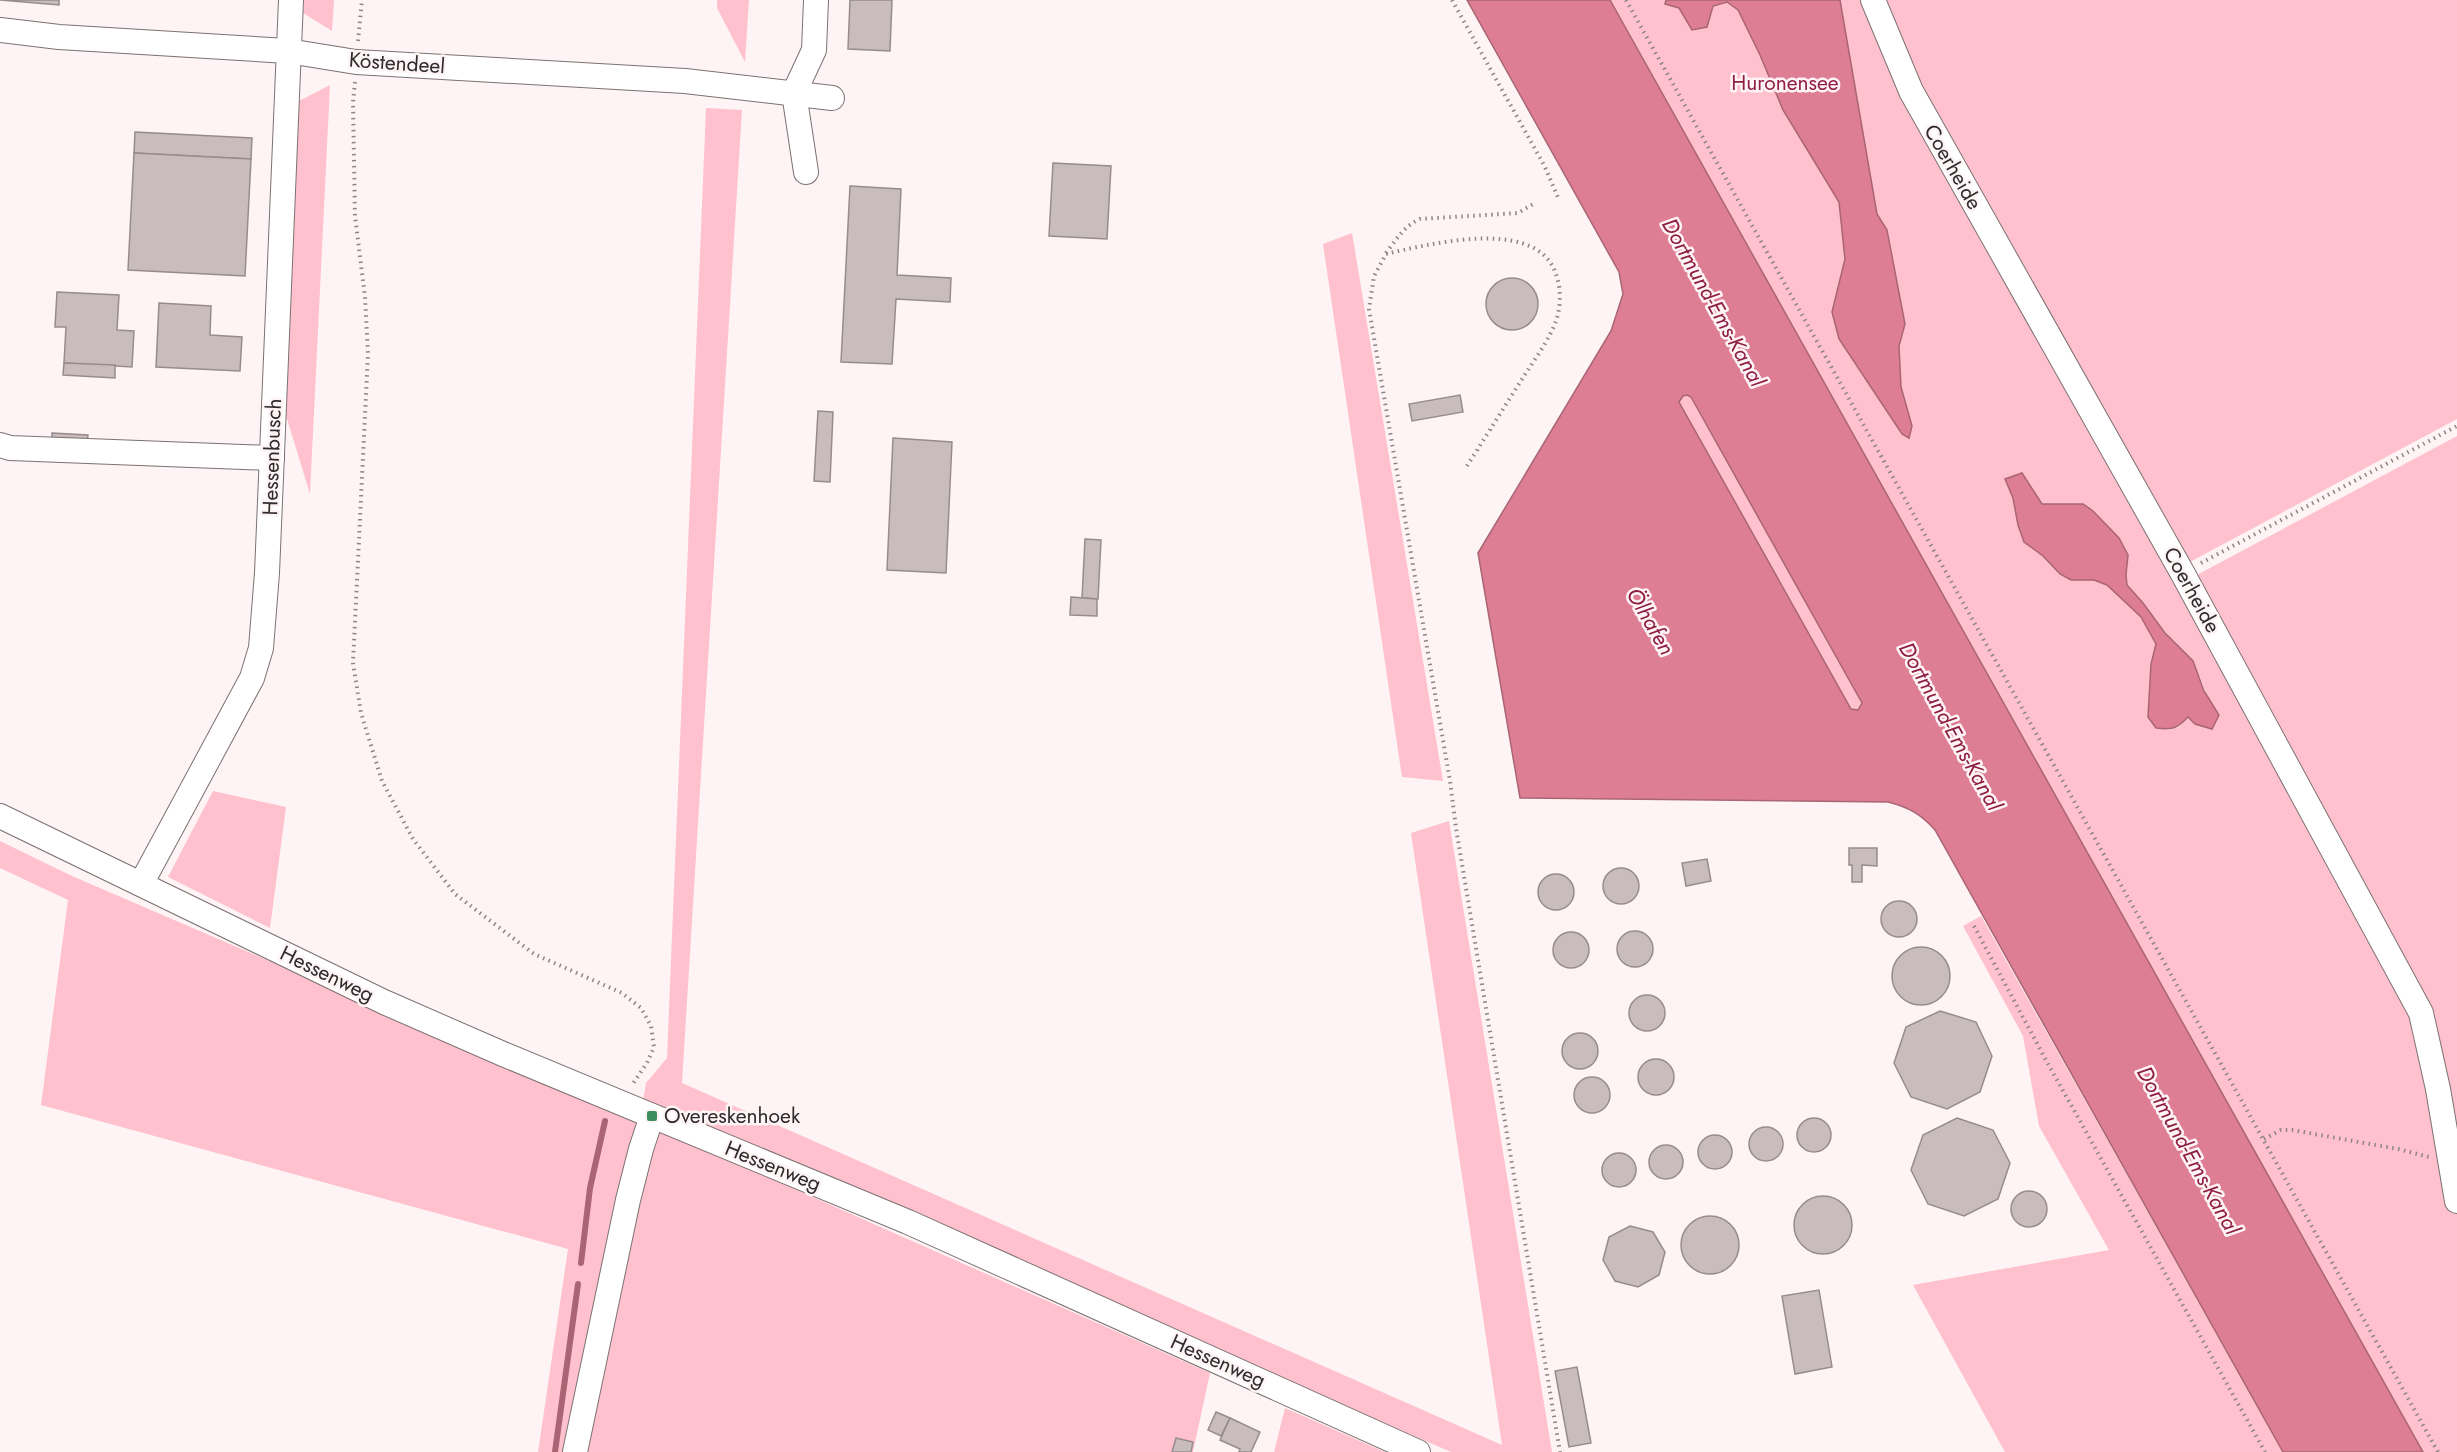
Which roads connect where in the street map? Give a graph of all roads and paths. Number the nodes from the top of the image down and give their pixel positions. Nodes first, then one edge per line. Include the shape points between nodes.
1 (291, 0) edge
2 (362, 0) edge
3 (816, 0) edge
4 (1452, 0) edge
5 (1626, 0) edge
6 (1873, 0) edge
7 (0, 30) edge
8 (288, 51) junction
9 (356, 62) junction
10 (794, 93) junction
11 (832, 98) dead end
12 (806, 172) dead end
13 (1559, 200) dead end
14 (1535, 203) dead end
15 (1386, 254) junction
16 (2457, 426) edge
17 (0, 445) edge
18 (272, 458) junction
19 (1467, 466) dead end
20 (2183, 574) junction
21 (0, 816) edge
22 (141, 884) junction
23 (1974, 926) dead end
24 (624, 1105) junction
25 (652, 1116) junction
26 (2264, 1139) junction
27 (2449, 1162) junction
28 (2457, 1201) edge
29 (575, 1452) edge
30 (1418, 1452) edge
31 (1560, 1452) edge
32 (2265, 1452) edge
33 (2438, 1452) edge

1 - 8 street, Hessenbusch
2 - 9 path
3 - 10 street via 814,50
4 - 13 path via 1545,166
5 - 26 path
6 - 20 street, Coerheide via 1911,91
7 - 8 street, Köstendeel
8 - 9 street, Köstendeel
8 - 18 street, Hessenbusch
9 - 10 street, Köstendeel via 685,81
9 - 24 path via 356,216 368,354 353,663 361,712 382,781 413,838 455,894 534,954 622,993 641,1008 651,1026 654,1047
10 - 11 street, Köstendeel
10 - 12 street
14 - 15 path via 1518,213 1420,219 1403,231
15 - 19 path via 1422,246 1509,239 1541,251 1558,277 1556,322
15 - 31 path via 1374,276 1369,309
16 - 20 path
17 - 18 street
18 - 22 street, Hessenbusch via 262,637 252,678
20 - 27 street, Coerheide via 2421,1013
21 - 22 street, Hessenweg
22 - 24 street, Hessenweg via 384,1002
23 - 32 path
24 - 25 street, Hessenweg
25 - 29 street via 628,1200
25 - 30 street, Hessenweg via 908,1222
26 - 27 path via 2281,1130 2292,1130
26 - 33 path
27 - 28 street, Coerheide

